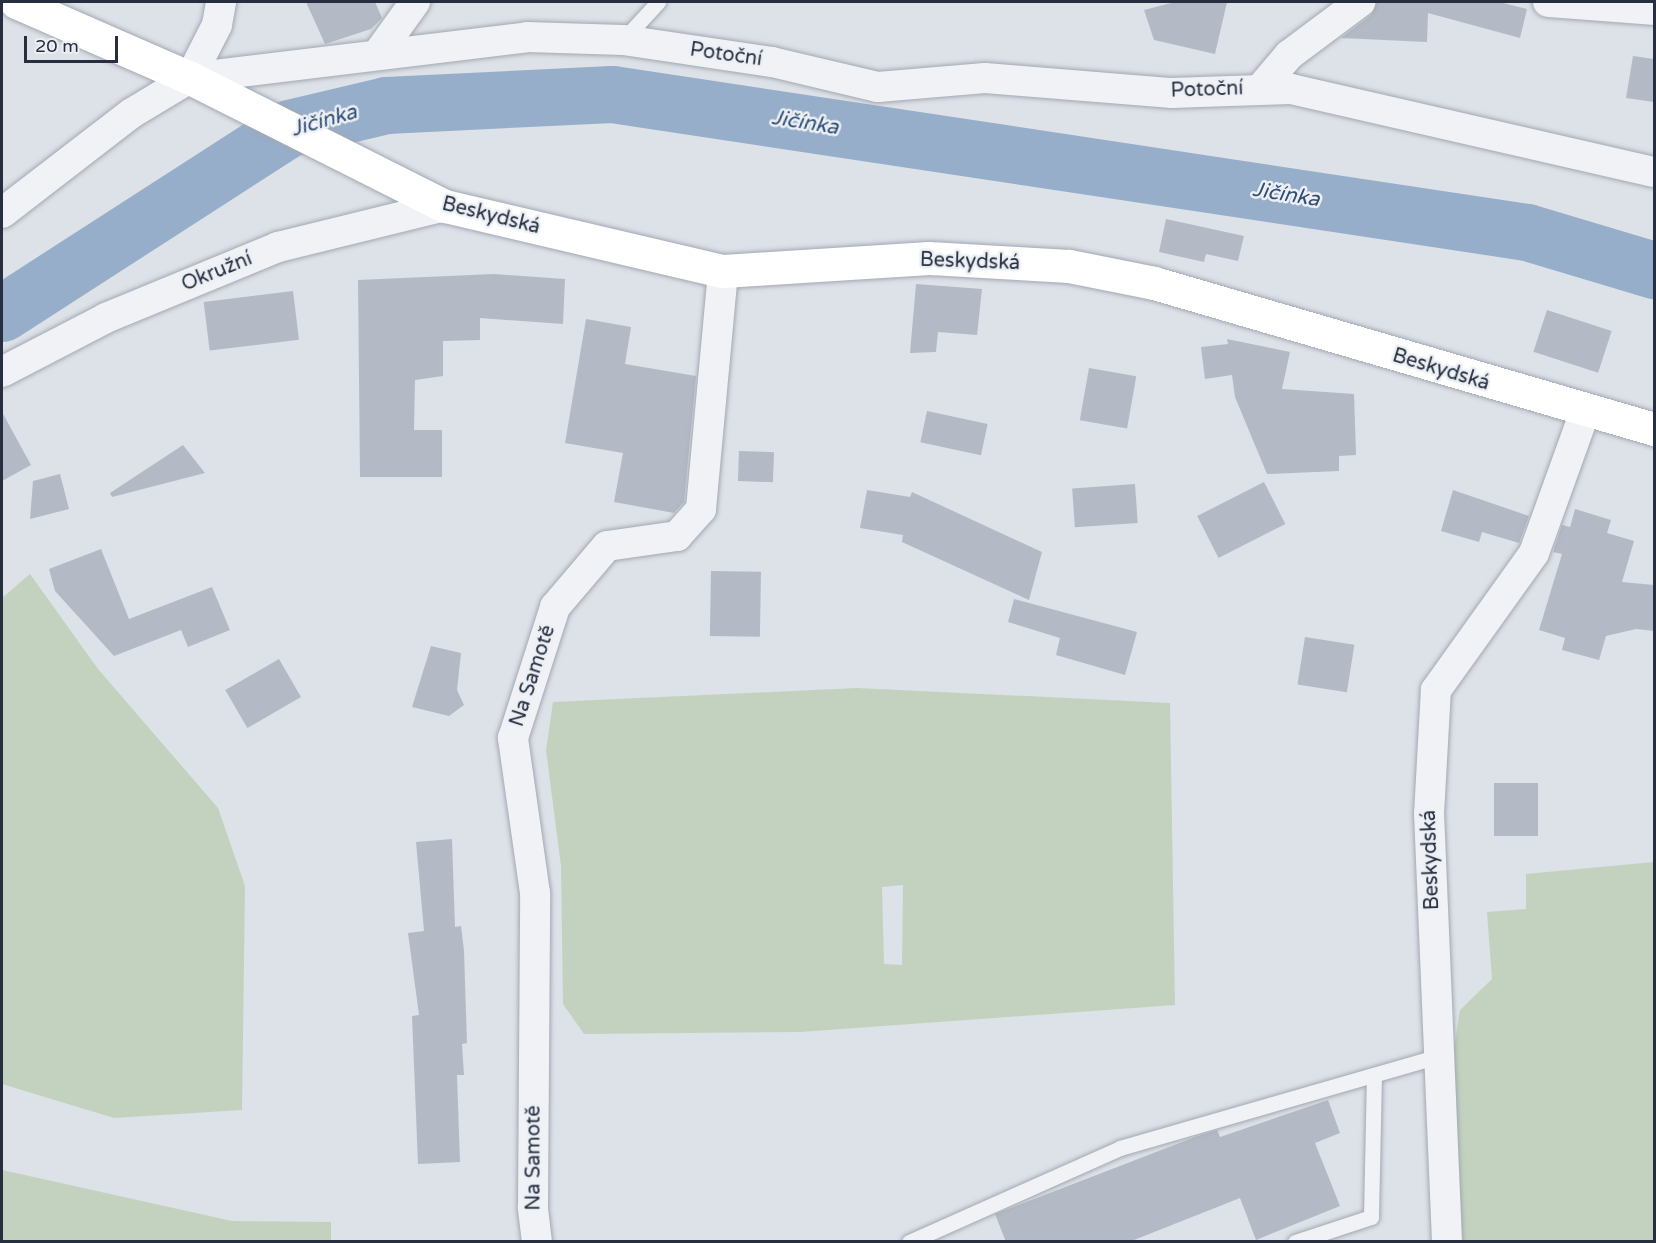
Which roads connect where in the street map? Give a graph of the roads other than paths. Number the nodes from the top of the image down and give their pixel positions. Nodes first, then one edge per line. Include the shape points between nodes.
1 (16, 2) edge
2 (221, 2) edge
3 (415, 2) edge
4 (658, 2) edge
5 (1360, 2) edge
6 (1548, 2) edge
7 (1654, 10) edge
8 (623, 40) junction
9 (379, 52) junction
10 (190, 78) junction
11 (1261, 88) junction
12 (1654, 171) edge
13 (445, 206) junction
14 (2, 213) edge
15 (723, 271) junction
16 (2, 372) edge
17 (1585, 411) junction
18 (1654, 429) edge
19 (1439, 1056) junction
20 (1374, 1075) junction
21 (537, 1242) edge
22 (909, 1242) edge
23 (1295, 1242) edge
24 (1447, 1242) edge

1 - 10 street
2 - 10 street via 217,25
3 - 9 street
4 - 8 lane
5 - 11 street, Potoční via 1289,55
6 - 7 street
8 - 9 street, Potoční via 527,37
8 - 11 street, Potoční via 772,62 878,87 985,78 1172,93
9 - 10 street, Potoční
10 - 13 street, Beskydská via 352,163
10 - 14 street via 132,113
11 - 12 street, Potoční via 1291,89
13 - 15 street, Beskydská
13 - 16 street, Okružní via 278,247 106,318
15 - 17 street, Beskydská via 929,258 1069,266 1154,283
15 - 21 street, Na Samotě via 701,509 677,536 607,546 555,607 513,738 535,893 533,1208
17 - 18 street, Beskydská
17 - 19 street, Beskydská via 1534,553 1436,690 1429,814
19 - 20 lane
19 - 24 street, Beskydská
20 - 22 lane via 1120,1148
20 - 23 lane via 1371,1218

